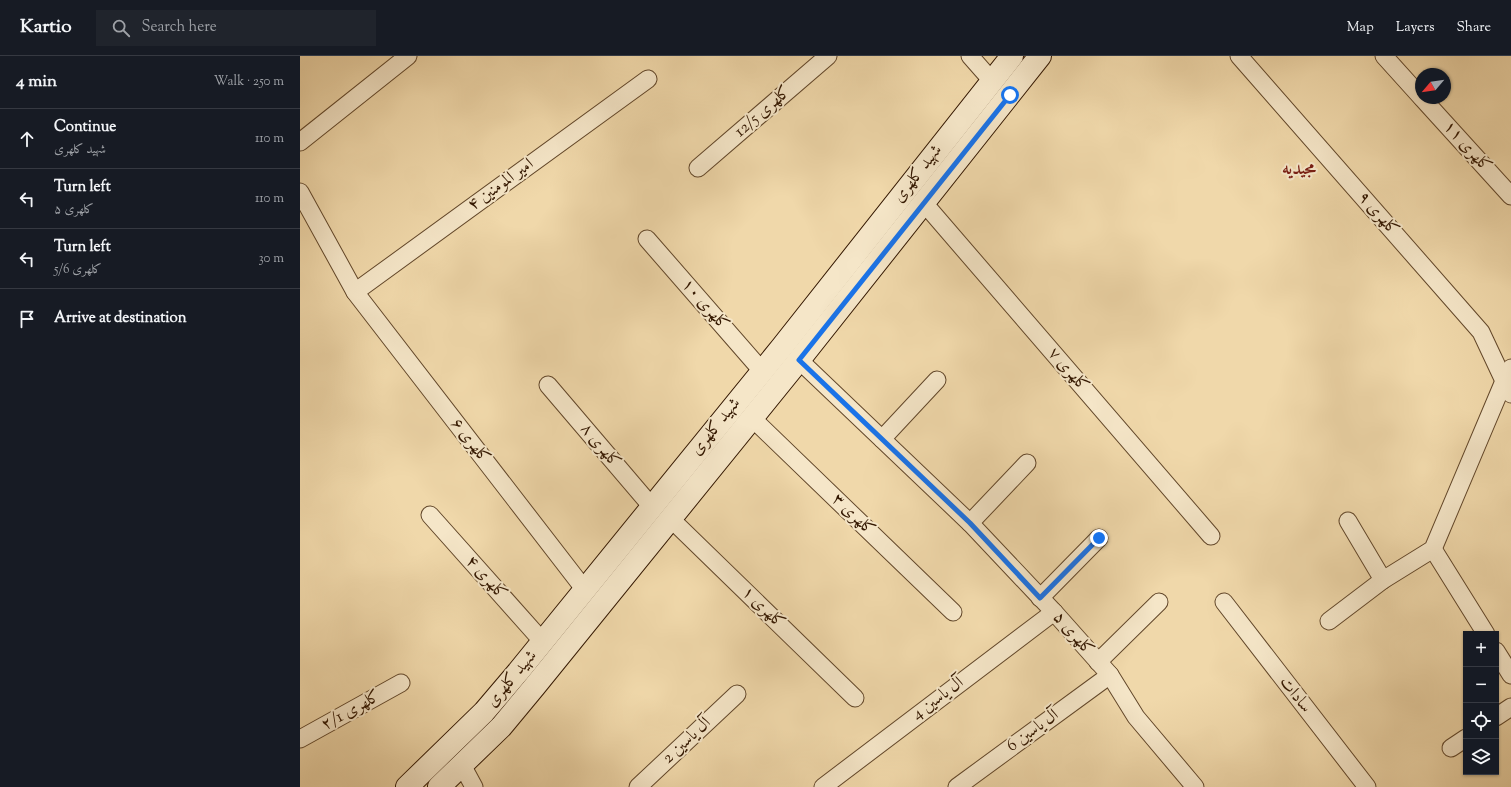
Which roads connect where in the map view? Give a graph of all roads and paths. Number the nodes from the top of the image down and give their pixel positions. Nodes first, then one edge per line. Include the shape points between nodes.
1 (408, 56) edge
2 (828, 56) edge
3 (970, 56) edge
4 (1012, 56) edge
5 (1040, 56) edge
6 (1239, 56) edge
7 (1384, 56) edge
8 (648, 79) dead end
9 (992, 81) junction
10 (1415, 89) edge
11 (1428, 104) edge
12 (300, 142) edge
13 (698, 168) dead end
14 (300, 192) edge
15 (1511, 196) edge
16 (924, 203) junction
17 (647, 239) dead end
18 (355, 292) junction
19 (799, 360) junction
20 (762, 371) junction
21 (937, 380) dead end
22 (1509, 381) edge
23 (548, 385) dead end
24 (752, 418) junction
25 (882, 439) junction
26 (1027, 464) dead end
27 (652, 507) junction
28 (430, 515) dead end
29 (671, 519) junction
30 (1348, 521) dead end
31 (970, 523) junction
32 (1211, 536) dead end
33 (1099, 538) dead end
34 (1433, 549) junction
35 (1383, 580) junction
36 (585, 590) junction
37 (1040, 598) junction
38 (1159, 602) dead end
39 (1224, 602) dead end
40 (953, 612) dead end
41 (1054, 612) junction
42 (1329, 621) dead end
43 (1484, 631) edge
44 (543, 642) junction
45 (1499, 656) edge
46 (1098, 662) junction
47 (1110, 675) junction
48 (1511, 675) edge
49 (401, 683) dead end
50 (737, 694) dead end
51 (855, 698) dead end
52 (1511, 707) edge
53 (1499, 715) edge
54 (300, 739) edge
55 (1464, 739) edge
56 (1451, 748) dead end
57 (447, 749) junction
58 (462, 765) junction
59 (407, 787) edge
60 (439, 787) edge
61 (474, 787) edge
62 (638, 787) edge
63 (823, 787) edge
64 (957, 787) edge
65 (1195, 787) edge
66 (1367, 787) edge

1 - 12 street
2 - 13 street, کلهری 12/5
3 - 9 street
4 - 9 main road, شهید کلهری
5 - 16 main road, شهید کلهری
6 - 22 street, کلهری ۹ via 1481,332
7 - 10 street, کلهری ۱۱
8 - 18 street, امیر المومنین ۴
9 - 20 main road, شهید کلهری
11 - 15 street, کلهری ۱۱
14 - 18 street, کلهری ۶
16 - 19 main road, شهید کلهری
16 - 32 street, کلهری ۷
17 - 20 street, کلهری ۱۰
18 - 36 street, کلهری ۶
19 - 24 main road, شهید کلهری
19 - 25 street, کلهری ۵
20 - 27 main road, شهید کلهری
21 - 25 street
22 - 34 street
23 - 27 street, کلهری ۸
24 - 29 main road, شهید کلهری
24 - 40 street, کلهری ۳
25 - 31 street, کلهری ۵
26 - 31 street
27 - 36 main road, شهید کلهری
28 - 44 street, کلهری ۴
29 - 51 street, کلهری ۱
29 - 58 main road, شهید کلهری via 501,727
30 - 35 street
31 - 37 street, کلهری ۵
33 - 37 street
34 - 35 street
34 - 43 street
35 - 42 street
36 - 44 main road, شهید کلهری
37 - 41 street, کلهری ۵
38 - 46 street
39 - 66 street, سادات
41 - 46 street, کلهری ۵
41 - 63 street, آل یاسین 4
44 - 57 main road, شهید کلهری via 484,712
45 - 48 street
46 - 47 street, کلهری ۵
47 - 64 street, آل یاسین 6
47 - 65 street, کلهری ۵ via 1136,717
49 - 54 street, کلهری ۲/1
50 - 62 street, آل یاسین 2
52 - 53 street
55 - 56 street
57 - 58 main road
57 - 59 main road, شهید کلهری
58 - 60 main road, شهید کلهری
58 - 61 street

